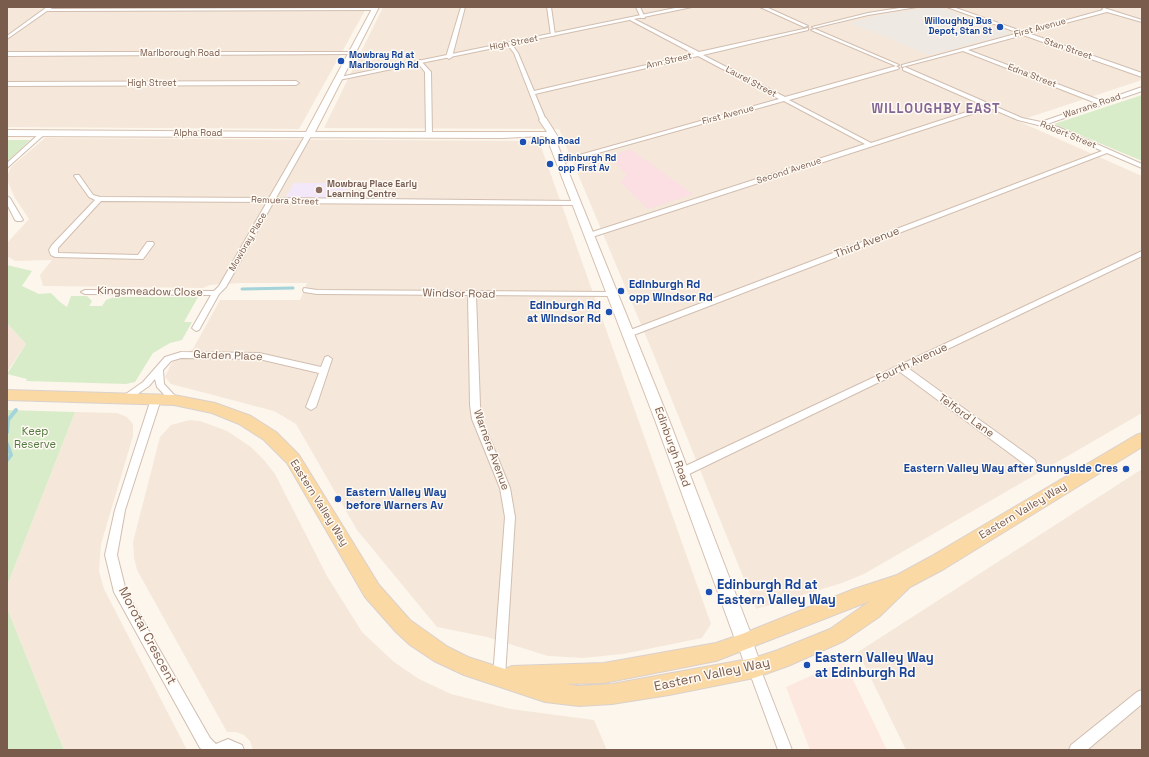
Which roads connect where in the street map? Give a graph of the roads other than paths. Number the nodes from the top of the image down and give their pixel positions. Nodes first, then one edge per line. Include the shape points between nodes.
1 (463, 7) edge
2 (549, 7) edge
3 (638, 7) edge
4 (689, 7) edge
5 (762, 7) edge
6 (915, 7) edge
7 (949, 7) edge
8 (1096, 7) edge
9 (48, 8) edge
10 (375, 8) edge
11 (1108, 10) junction
12 (643, 17) junction
13 (632, 19) junction
14 (1142, 21) edge
15 (806, 28) junction
16 (813, 28) junction
17 (7, 32) edge
18 (16, 32) junction
19 (1022, 33) junction
20 (553, 35) junction
21 (7, 38) edge
22 (508, 44) junction
23 (964, 50) junction
24 (352, 53) junction
25 (7, 54) edge
26 (699, 54) junction
27 (449, 56) junction
28 (420, 62) junction
29 (896, 67) junction
30 (904, 68) junction
31 (1142, 76) edge
32 (339, 78) junction
33 (296, 83) dead end
34 (7, 84) edge
35 (1142, 90) edge
36 (532, 94) junction
37 (785, 99) junction
38 (1101, 103) junction
39 (990, 106) junction
40 (1042, 124) junction
41 (7, 133) edge
42 (42, 133) junction
43 (309, 134) junction
44 (534, 134) junction
45 (549, 134) junction
46 (429, 135) junction
47 (871, 145) junction
48 (1106, 151) junction
49 (560, 162) junction
50 (7, 166) edge
51 (1142, 166) edge
52 (77, 176) dead end
53 (7, 198) edge
54 (99, 199) junction
55 (272, 200) junction
56 (576, 203) junction
57 (19, 220) dead end
58 (589, 236) junction
59 (150, 244) dead end
60 (1142, 253) edge
61 (307, 290) dead end
62 (85, 292) dead end
63 (216, 293) junction
64 (472, 294) junction
65 (612, 294) junction
66 (196, 328) dead end
67 (628, 334) junction
68 (328, 359) dead end
69 (901, 368) junction
70 (159, 369) junction
71 (323, 371) junction
72 (7, 395) edge
73 (126, 398) junction
74 (156, 399) junction
75 (174, 400) junction
76 (310, 407) dead end
77 (1142, 439) edge
78 (1030, 463) dead end
79 (681, 473) junction
80 (903, 581) junction
81 (744, 642) junction
82 (754, 668) junction
83 (499, 677) junction
84 (1142, 696) edge
85 (213, 750) edge
86 (218, 750) edge
87 (237, 750) edge
88 (785, 750) edge
89 (1076, 750) edge

1 - 27 street
2 - 20 street
3 - 12 street
4 - 12 street, High Street
5 - 15 street
6 - 16 street via 868,14
7 - 19 street, Stan Street
8 - 11 street
9 - 10 street
9 - 18 street
10 - 24 main road
11 - 14 street
11 - 19 street, First Avenue
12 - 13 street, High Street
13 - 20 street, High Street
13 - 26 street, Laurel Street
15 - 16 street
15 - 26 street, Ann Street
16 - 29 street
17 - 18 street
18 - 21 street
19 - 23 street, First Avenue
19 - 31 street, Stan Street
20 - 22 street, High Street
22 - 27 street, High Street
22 - 36 street, Edinburgh Road via 516,53
23 - 30 street, First Avenue
23 - 38 street, Edna Street
24 - 25 street, Marlborough Road
24 - 32 main road
26 - 36 street, Ann Street
26 - 37 street, Laurel Street
27 - 28 street, High Street
28 - 32 street, High Street
28 - 46 street via 428,72
29 - 30 street
29 - 37 street, First Avenue
30 - 39 street, Robert Street
32 - 43 main road
33 - 34 street, High Street
35 - 38 street, Warrane Road
36 - 45 street, Edinburgh Road
37 - 47 street, Laurel Street
37 - 49 street, First Avenue
38 - 40 street, Warrane Road
39 - 40 street, Robert Street via 1020,119
39 - 47 street, Second Avenue
40 - 48 street, Robert Street
41 - 42 main road, Alpha Road
42 - 43 main road, Alpha Road
42 - 50 street
43 - 46 main road, Alpha Road
43 - 55 street, Mowbray Place
44 - 45 main road via 542,131
44 - 45 main road via 543,137
44 - 46 main road, Alpha Road
45 - 49 main road, Edinburgh Road
47 - 58 street, Second Avenue
48 - 51 street, Robert Street
48 - 67 street, Third Avenue
49 - 56 main road, Edinburgh Road
52 - 54 street via 91,196
53 - 57 street
54 - 55 street, Remuera Street
54 - 59 street via 55,247 55,255 140,256
55 - 56 street, Remuera Street
55 - 63 street, Mowbray Place via 222,288
56 - 58 main road, Edinburgh Road
58 - 65 main road, Edinburgh Road
60 - 69 street, Fourth Avenue
61 - 64 street, Windsor Road
62 - 63 street, Kingsmeadow Close
63 - 66 street, Mowbray Place
64 - 65 street, Windsor Road
64 - 83 street, Warners Avenue via 474,405 505,488 510,511
65 - 67 main road, Edinburgh Road
67 - 79 main road, Edinburgh Road
68 - 71 street
69 - 78 street, Telford Lane
69 - 79 street, Fourth Avenue
70 - 71 street, Garden Place via 174,356 224,355 267,357
70 - 73 street, Garden Place via 146,384
70 - 75 street via 160,385
71 - 76 street
72 - 73 main road, Eastern Valley Way
73 - 74 main road, Eastern Valley Way
74 - 75 main road, Eastern Valley Way
74 - 85 street, Morotai Crescent via 120,510 111,554 120,592 205,743
75 - 83 main road, Eastern Valley Way via 231,414 270,436 302,472 372,591 392,616 417,638 441,654
77 - 80 main road, Eastern Valley Way
79 - 81 main road, Edinburgh Road
80 - 81 main road, Eastern Valley Way
80 - 82 main road, Eastern Valley Way via 872,611 837,635
81 - 82 street, Edinburgh Road
81 - 83 main road, Eastern Valley Way via 716,652 604,673
82 - 83 main road, Eastern Valley Way via 650,689 585,696 545,692
82 - 88 street, Edinburgh Road
84 - 89 street
86 - 87 street via 228,746

